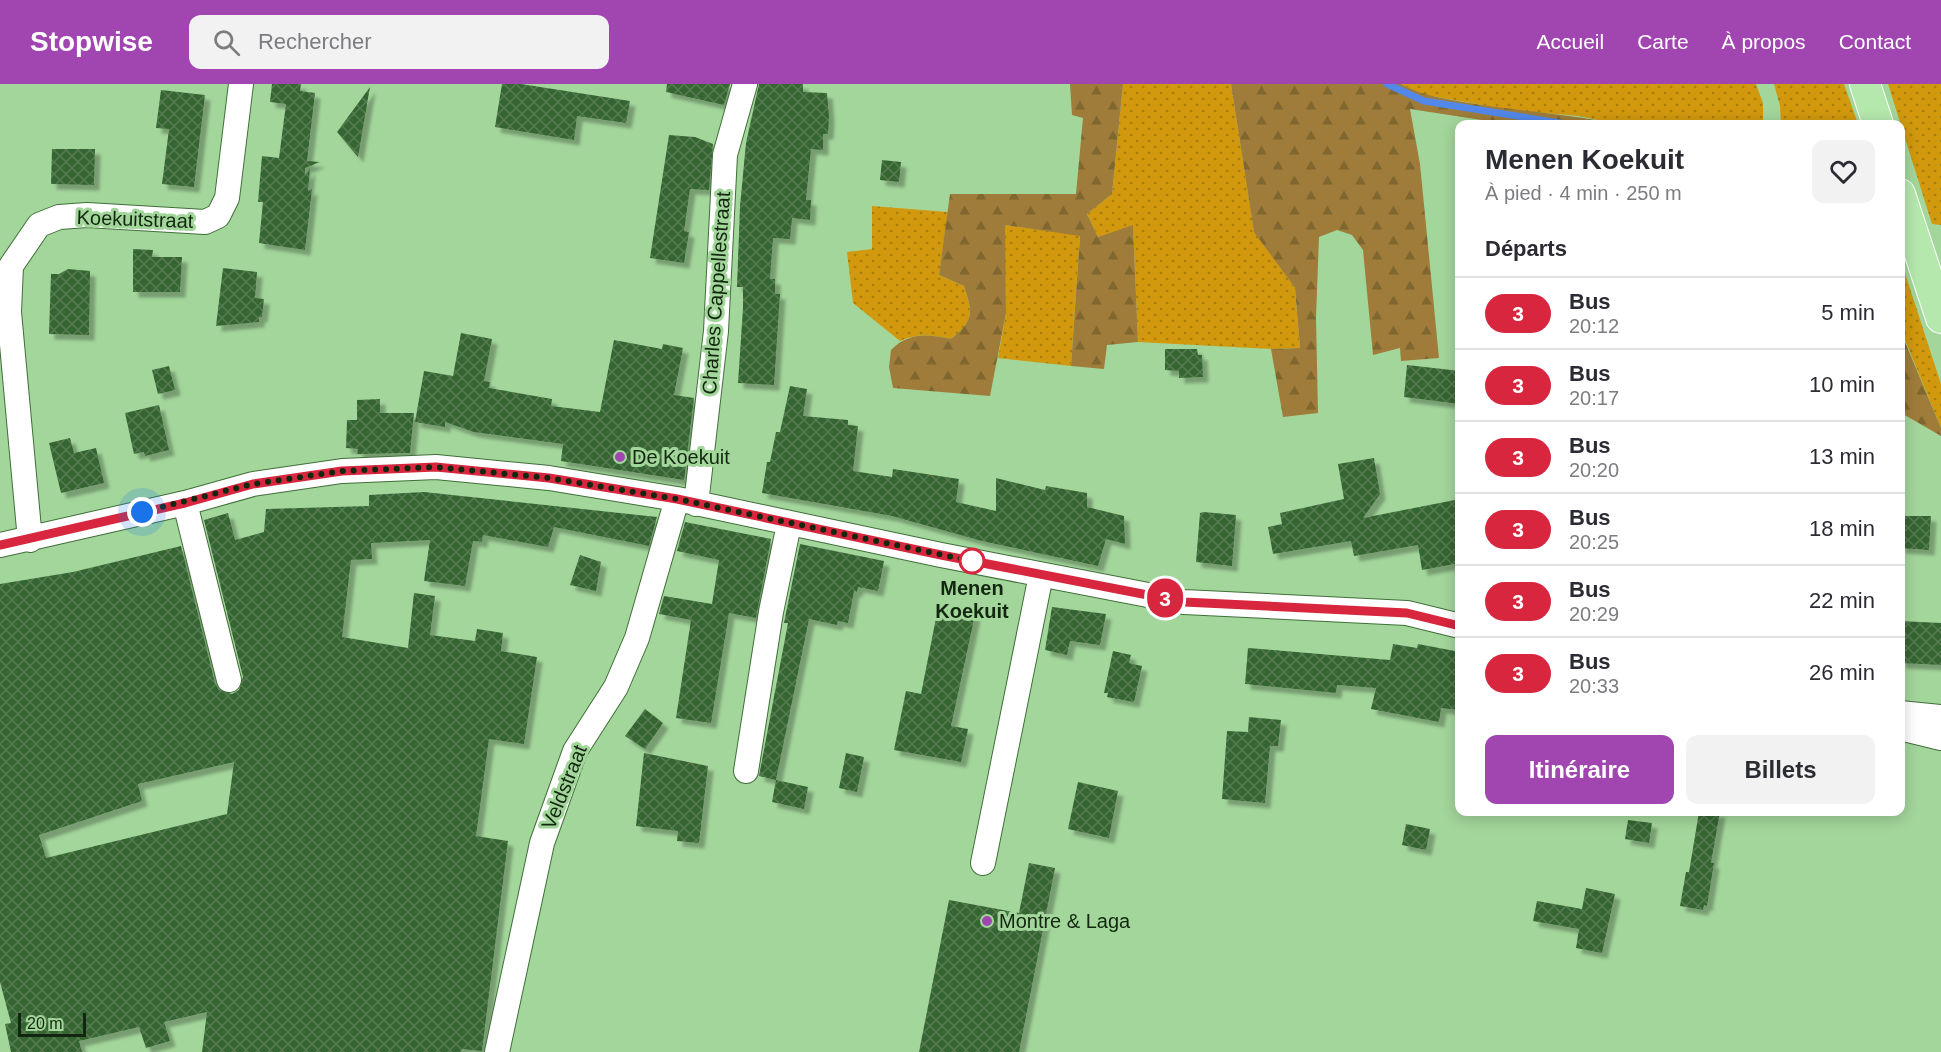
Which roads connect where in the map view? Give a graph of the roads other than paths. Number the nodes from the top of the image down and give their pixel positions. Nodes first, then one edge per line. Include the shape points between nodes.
1 (241, 84) edge
2 (745, 84) edge
3 (1865, 84) edge
4 (1877, 120) edge
5 (1905, 209) edge
6 (5, 264) edge
7 (1941, 318) edge
8 (687, 502) junction
9 (185, 503) junction
10 (789, 524) junction
11 (30, 540) junction
12 (0, 545) edge
13 (1041, 575) junction
14 (1455, 625) edge
15 (229, 680) dead end
16 (1905, 713) edge
17 (1941, 717) edge
18 (1905, 729) edge
19 (1941, 738) edge
20 (746, 771) dead end
21 (983, 863) dead end
22 (498, 1052) edge

1 - 6 street, Koekuitstraat via 227,198 218,216 205,222 59,217 39,225
2 - 8 street, Charles Cappellestraat via 725,156 716,331
3 - 4 main road
5 - 7 main road
6 - 11 street, Koekuitstraat
8 - 9 street via 549,478 436,467 342,471 253,484
8 - 10 street
8 - 22 street, Veldstraat via 637,638 616,687 575,751 542,843
9 - 11 street
9 - 15 street
10 - 13 street
10 - 20 street
11 - 12 street
13 - 14 street via 1184,602 1407,613
13 - 21 street
16 - 17 street
18 - 19 street

